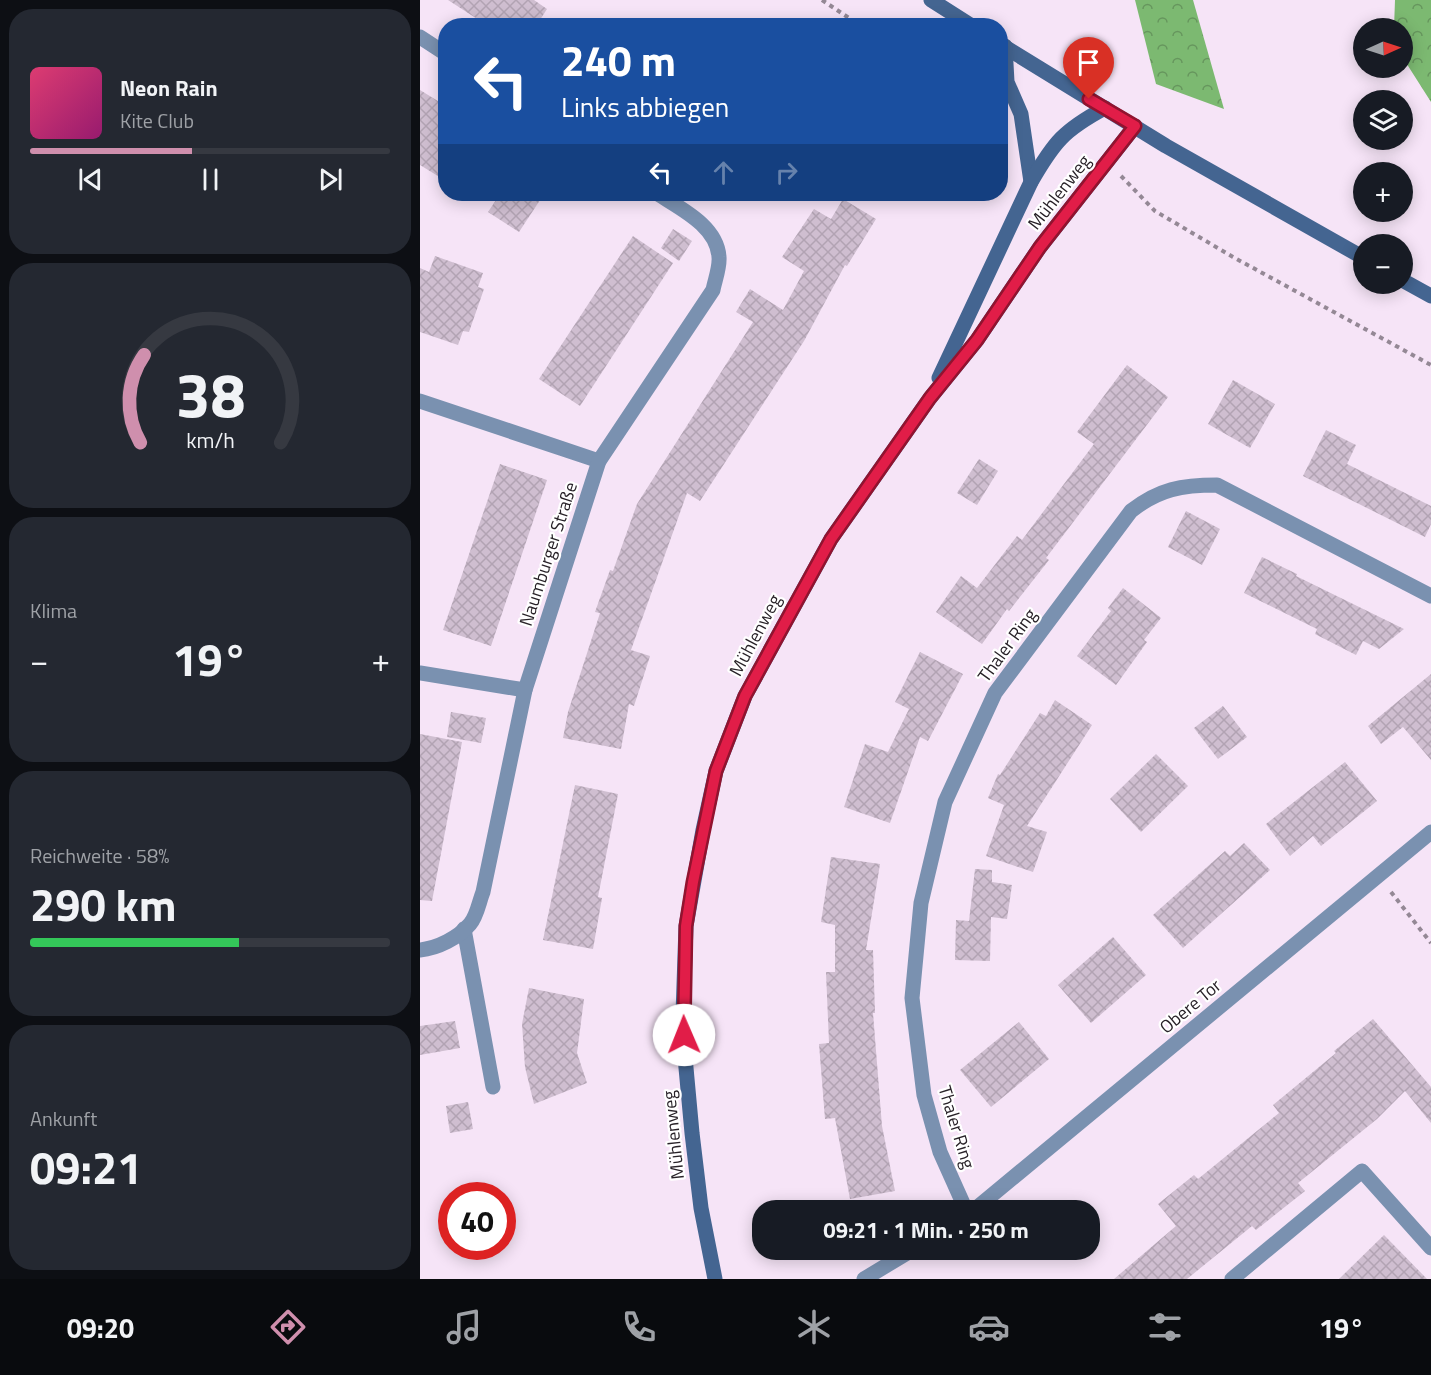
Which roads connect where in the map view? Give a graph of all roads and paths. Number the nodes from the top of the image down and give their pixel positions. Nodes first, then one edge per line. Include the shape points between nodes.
1 (822, 0) edge
2 (931, 0) edge
3 (849, 18) edge
4 (959, 18) edge
5 (420, 37) edge
6 (1008, 48) edge
7 (438, 49) edge
8 (1008, 82) edge
9 (1105, 108) junction
10 (1135, 126) junction
11 (1107, 163) junction
12 (1031, 182) junction
13 (669, 201) edge
14 (1353, 252) edge
15 (1413, 286) edge
16 (1431, 296) edge
17 (1431, 365) edge
18 (930, 398) junction
19 (420, 401) edge
20 (599, 461) junction
21 (1431, 596) edge
22 (420, 673) edge
23 (525, 690) junction
24 (1431, 832) edge
25 (1377, 875) junction
26 (464, 929) junction
27 (1431, 943) edge
28 (420, 950) edge
29 (493, 1087) dead end
30 (962, 1200) edge
31 (986, 1200) edge
32 (1431, 1248) edge
33 (895, 1260) edge
34 (715, 1279) edge
35 (864, 1279) edge
36 (1232, 1279) edge

1 - 3 path
2 - 4 street
5 - 7 street
6 - 9 street
8 - 12 street via 1021,114
9 - 10 street
9 - 12 street, Mühlenweg via 1064,134
10 - 11 street, Mühlenweg
10 - 14 street
11 - 17 path via 1155,211
11 - 18 street, Mühlenweg
12 - 18 street, Mühlenweg
13 - 20 street, Naumburger Straße via 711,232 720,257 712,290
15 - 16 street
18 - 34 street, Mühlenweg via 825,549 745,696 716,771 686,926 683,1014 701,1208
19 - 20 street
20 - 23 street, Naumburger Straße
21 - 30 street, Thaler Ring via 1217,485 1190,485 1165,491 1131,511 995,693 945,802 921,903 912,998 924,1095 940,1152
22 - 23 street
23 - 26 street, Naumburger Straße via 483,892 471,922
24 - 25 street, Obere Tor
25 - 27 path
25 - 31 street, Obere Tor
26 - 28 street, Naumburger Straße via 430,949
26 - 29 street
32 - 36 street via 1362,1172
33 - 35 street

